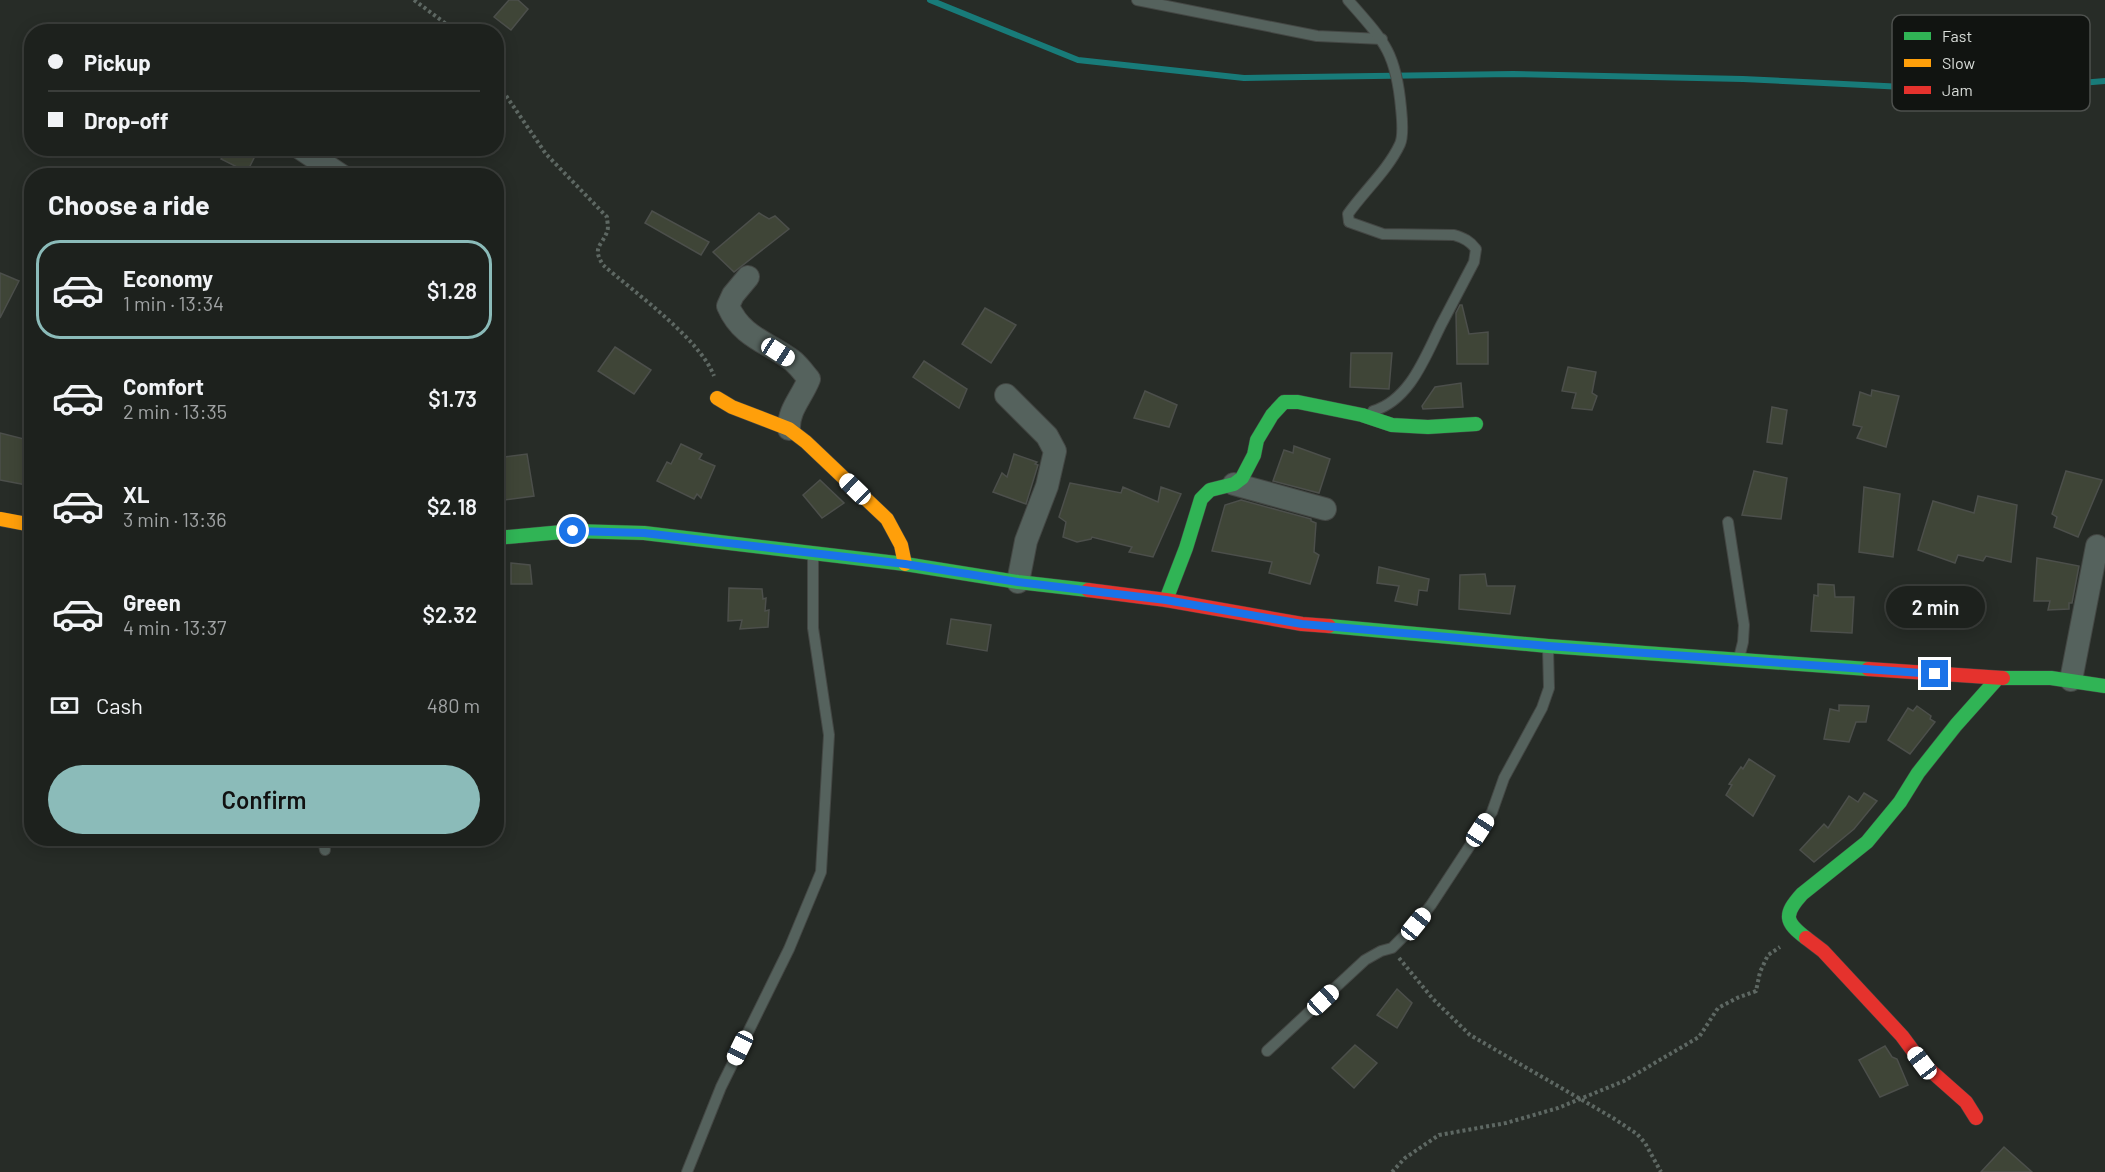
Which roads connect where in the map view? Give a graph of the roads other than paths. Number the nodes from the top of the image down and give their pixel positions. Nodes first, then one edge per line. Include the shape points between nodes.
1 (1137, 0) edge
2 (1348, 0) edge
3 (1382, 39) junction
4 (312, 156) edge
5 (330, 168) edge
6 (748, 277) dead end
7 (1006, 395) dead end
8 (717, 398) road end
9 (1362, 415) junction
10 (1476, 424) dead end
11 (789, 429) junction
12 (1234, 484) junction
13 (1325, 509) dead end
14 (0, 519) edge
15 (1728, 522) dead end
16 (24, 524) edge
17 (504, 537) edge
18 (2097, 546) dead end
19 (813, 553) junction
20 (905, 564) junction
21 (1018, 582) junction
22 (1166, 600) junction
23 (1548, 646) junction
24 (1738, 660) junction
25 (1997, 679) junction
26 (2071, 680) junction
27 (2105, 686) edge
28 (324, 846) edge
29 (325, 850) dead end
30 (1267, 1051) dead end
31 (1976, 1118) dead end
32 (687, 1172) edge

1 - 3 lane via 1317,36
2 - 3 lane
3 - 9 lane via 1399,82 1401,143 1348,214 1349,222 1383,234 1463,237 1476,249 1474,262 1411,382 1383,408
4 - 5 street
6 - 11 street via 728,306 734,320 793,362 809,379 788,417
7 - 21 street via 1047,436 1055,452 1026,541
8 - 11 street
9 - 10 street via 1392,425
9 - 12 street via 1284,402 1257,440 1242,478
11 - 20 street via 887,519 901,545
12 - 13 street
12 - 22 street via 1210,490 1201,499
14 - 16 street
15 - 24 lane via 1744,625
17 - 19 street via 573,531 644,533
18 - 26 street
19 - 20 street
19 - 32 lane via 813,628 829,735 821,872 789,949 721,1087
20 - 21 street
21 - 22 street
22 - 23 street via 1302,624
23 - 24 street
23 - 30 lane via 1549,687 1542,708 1504,778 1492,812 1431,905 1392,948 1365,960
24 - 25 street
25 - 26 street via 2022,676
25 - 31 street via 1956,725 1867,842 1802,894 1792,904 1788,916 1791,927 1823,951 1922,1063 1966,1102
26 - 27 street
28 - 29 lane

